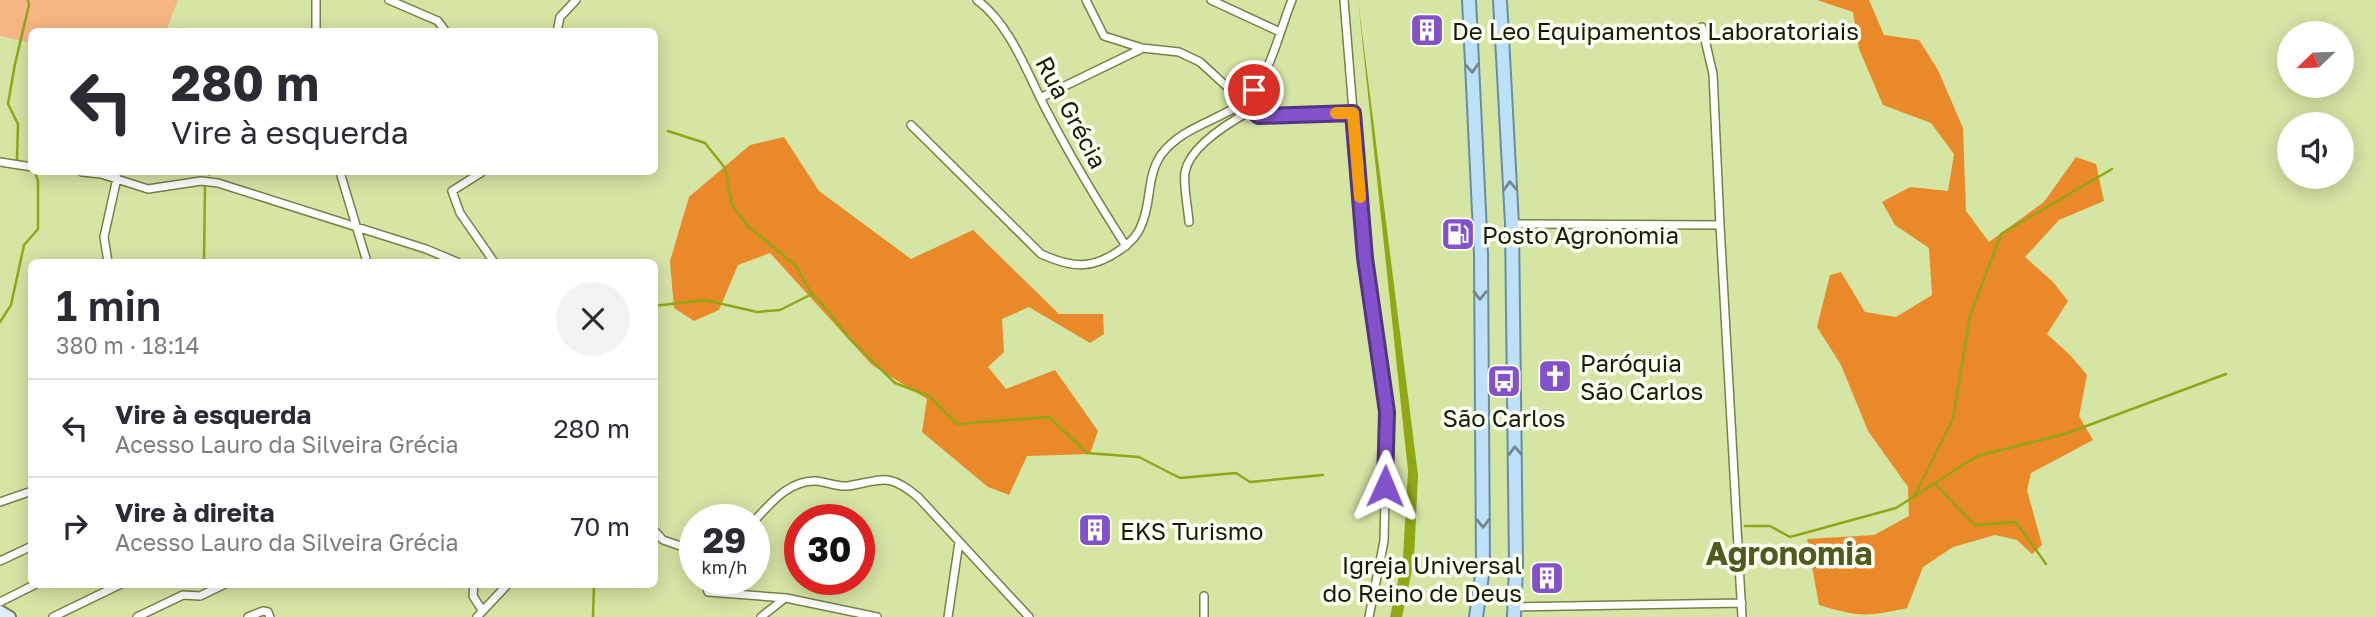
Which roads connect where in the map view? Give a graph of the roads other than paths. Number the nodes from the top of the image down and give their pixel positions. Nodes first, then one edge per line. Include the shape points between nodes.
1 (316, 0) edge
2 (389, 0) edge
3 (576, 0) edge
4 (977, 0) edge
5 (1086, 0) edge
6 (1211, 0) edge
7 (1292, 0) edge
8 (1344, 0) edge
9 (1469, 0) edge
10 (1500, 0) edge
11 (1702, 27) dead end
12 (316, 28) edge
13 (443, 28) edge
14 (558, 28) edge
15 (1280, 32) junction
16 (1142, 48) junction
17 (1041, 98) junction
18 (1242, 103) junction
19 (1252, 110) junction
20 (1353, 113) junction
21 (911, 125) dead end
22 (0, 162) edge
23 (28, 166) edge
24 (100, 175) edge
25 (341, 175) edge
26 (477, 175) edge
27 (117, 178) junction
28 (1189, 222) dead end
29 (1512, 224) junction
30 (1720, 225) junction
31 (358, 228) junction
32 (1126, 246) junction
33 (108, 259) edge
34 (366, 259) edge
35 (450, 259) edge
36 (492, 259) edge
37 (28, 492) edge
38 (0, 502) edge
39 (770, 504) edge
40 (658, 534) edge
41 (959, 542) junction
42 (679, 546) edge
43 (28, 547) edge
44 (0, 561) edge
45 (28, 588) edge
46 (113, 588) edge
47 (217, 588) edge
48 (474, 588) edge
49 (504, 588) edge
50 (747, 595) edge
51 (1204, 596) dead end
52 (786, 598) junction
53 (0, 602) edge
54 (1741, 603) junction
55 (0, 611) edge
56 (1514, 612) edge
57 (480, 614) edge
58 (10, 617) edge
59 (53, 617) edge
60 (137, 617) edge
61 (248, 617) edge
62 (270, 617) edge
63 (761, 617) edge
64 (877, 617) edge
65 (948, 617) edge
66 (1029, 617) edge
67 (1204, 617) edge
68 (1369, 617) edge
69 (1476, 617) edge
70 (1742, 617) edge

1 - 12 street
2 - 13 street via 438,21
3 - 14 street via 560,17
4 - 17 street, Rua Grécia via 1019,51
5 - 16 street via 1104,36
6 - 15 street
7 - 15 street
8 - 20 street
9 -> 69 main road via 1481,254 1483,568
29 -> 10 main road
11 - 30 street via 1713,74
15 - 18 street via 1263,76
16 - 17 street
16 - 18 street via 1179,52 1200,62
17 - 32 street, Rua Grécia
18 - 19 street
18 - 32 street via 1178,136 1160,157 1149,182 1141,227
19 - 20 street via 1266,117
19 - 28 street via 1208,137 1191,160 1185,172
20 - 68 street via 1366,267 1387,412 1384,541
21 - 32 street via 1041,254 1060,262 1089,265
22 - 23 street
24 - 27 street
25 - 31 street
26 - 36 street via 452,191 460,213
27 - 31 street via 148,188 218,183
27 - 33 street via 104,237
29 - 30 street
56 -> 29 main road
30 - 54 street
31 - 34 street
31 - 35 street
37 - 38 street
39 - 41 street via 780,493 814,481 845,486 886,478 919,496
40 - 42 street
41 - 65 street
41 - 66 street
43 - 44 street
45 - 53 street
46 - 59 street
47 - 60 street via 201,596 183,595
48 - 57 street
49 - 57 street
50 - 52 street
51 - 67 street
52 - 63 street
52 - 64 street
54 - 56 street
54 - 70 street
55 - 58 street
61 - 62 street via 264,611

